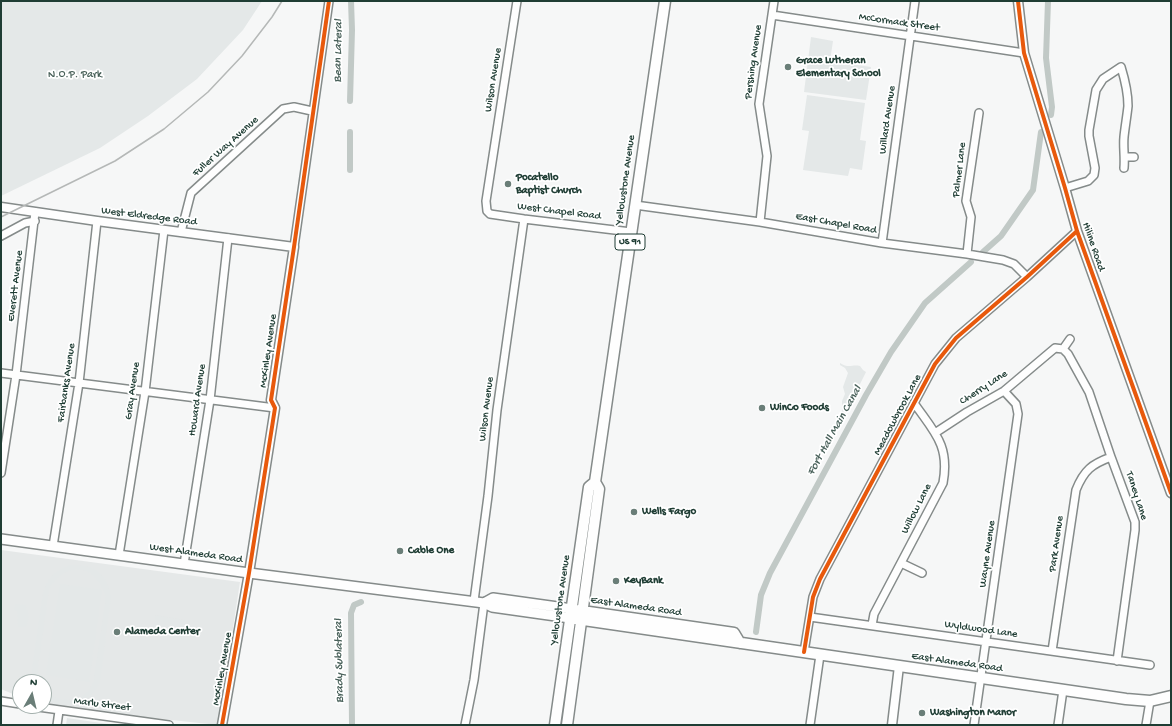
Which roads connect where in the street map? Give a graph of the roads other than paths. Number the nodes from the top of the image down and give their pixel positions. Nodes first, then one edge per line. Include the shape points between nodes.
1 (328, 1) edge
2 (517, 1) edge
3 (665, 1) edge
4 (774, 1) edge
5 (915, 1) edge
6 (1018, 1) edge
7 (772, 15) junction
8 (910, 36) junction
9 (1024, 53) junction
10 (312, 110) junction
11 (979, 113) dead end
12 (1125, 157) junction
13 (1134, 157) dead end
14 (1124, 168) dead end
15 (1065, 188) junction
16 (635, 205) junction
17 (1, 207) edge
18 (487, 210) joint
19 (35, 217) junction
20 (524, 219) junction
21 (97, 221) junction
22 (760, 222) junction
23 (164, 230) junction
24 (1077, 231) junction
25 (181, 232) junction
26 (631, 232) junction
27 (1, 236) edge
28 (228, 238) junction
29 (882, 243) junction
30 (294, 247) junction
31 (967, 254) junction
32 (1027, 277) junction
33 (1070, 339) dead end
34 (1063, 348) junction
35 (1, 373) edge
36 (16, 375) junction
37 (79, 383) junction
38 (1004, 391) junction
39 (145, 392) junction
40 (210, 400) junction
41 (914, 403) junction
42 (275, 408) junction
43 (935, 433) junction
44 (1111, 457) junction
45 (1, 473) edge
46 (595, 482) junction
47 (1171, 492) edge
48 (1, 539) edge
49 (54, 546) junction
50 (119, 555) junction
51 (901, 563) junction
52 (184, 564) junction
53 (249, 573) junction
54 (922, 573) dead end
55 (474, 601) junction
56 (484, 602) junction
57 (571, 614) junction
58 (582, 616) junction
59 (810, 617) junction
60 (872, 625) junction
61 (987, 642) junction
62 (1052, 651) junction
63 (804, 652) junction
64 (820, 655) junction
65 (1117, 661) junction
66 (900, 666) junction
67 (1150, 666) dead end
68 (981, 678) junction
69 (1063, 690) junction
70 (1171, 696) edge
71 (1, 701) edge
72 (1150, 701) junction
73 (12, 703) edge
74 (52, 709) edge
75 (59, 710) junction
76 (139, 723) edge
77 (57, 725) edge
78 (169, 725) edge
79 (222, 725) edge
80 (465, 725) edge
81 (555, 725) edge
82 (567, 725) edge
83 (810, 725) edge
84 (892, 725) edge
85 (974, 725) edge
86 (1058, 725) edge
87 (1146, 725) edge

1 - 10 street, McKinley Avenue
2 - 18 street, Wilson Avenue via 486,201
3 - 16 main road, Yellowstone Avenue / US 91
4 - 7 street, Pershing Avenue
5 - 8 street, Willard Avenue
6 - 9 street, Hiline Road
7 - 8 street, McCormack Street
7 - 22 street, Pershing Avenue via 759,104 766,156
8 - 9 street, McCormack Street
8 - 29 street, Willard Avenue
9 - 15 street, Hiline Road
10 - 25 street, Fuller Way Avenue via 294,107 283,110 191,193
10 - 30 street, McKinley Avenue
11 - 31 street, Palmer Lane via 966,201 970,217
12 - 13 street
12 - 14 street
12 - 15 street via 1128,95 1121,66 1103,79 1096,90 1089,136 1094,176 1088,181
15 - 24 street, Hiline Road
16 - 22 street, East Chapel Road
16 - 26 main road, Yellowstone Avenue / US 91
17 - 19 street, West Eldredge Road
18 - 20 street, West Chapel Road via 494,215
19 - 21 street, West Eldredge Road
19 - 27 street
19 - 36 street, Everett Avenue
20 - 26 street, West Chapel Road
20 - 55 street, Wilson Avenue
21 - 23 street, West Eldredge Road
21 - 37 street, Fairbanks Avenue
22 - 29 street, East Chapel Road
23 - 25 street, West Eldredge Road
23 - 39 street, Gray Avenue
24 - 32 street, Meadowbrook Lane
24 - 47 street, Hiline Road
25 - 28 street, West Eldredge Road
26 - 46 main road, Yellowstone Avenue / US 91
28 - 30 street, West Eldredge Road
28 - 40 street, Howard Avenue
29 - 31 street, East Chapel Road
30 - 42 street, McKinley Avenue via 271,400
31 - 32 street, East Chapel Road via 1014,264
32 - 41 street, Meadowbrook Lane via 956,338 935,364
33 - 34 street
34 - 38 street, Cherry Lane via 1055,348
34 - 44 street, Taney Lane via 1089,392
35 - 36 street
36 - 37 street
36 - 45 street, Everett Avenue
37 - 39 street
37 - 49 street, Fairbanks Avenue
38 - 43 street, Cherry Lane
38 - 61 street, Wayne Avenue via 1016,404 1018,414
39 - 40 street
39 - 50 street, Gray Avenue
40 - 42 street
40 - 52 street, Howard Avenue
41 - 43 street, Willow Lane
41 - 59 street, Meadowbrook Lane via 820,579 813,597
42 - 53 street, McKinley Avenue
43 - 51 street, Willow Lane via 944,454 945,470 942,483
44 - 62 street, Park Avenue via 1088,468 1080,478 1076,490
44 - 65 street, Taney Lane via 1136,530
46 - 57 main road, Yellowstone Avenue / US 91 via 589,487
46 - 58 main road, Yellowstone Avenue / US 91 via 599,489
48 - 49 main road, West Alameda Road
49 - 50 main road, West Alameda Road
50 - 52 main road, West Alameda Road
51 - 54 street
51 - 60 street, Willow Lane via 874,614
52 - 53 main road, West Alameda Road
53 - 55 main road, West Alameda Road
53 - 79 street, McKinley Avenue
55 - 56 main road, West Alameda Road
56 - 57 main road, West Alameda Road via 493,598
56 - 80 street via 474,680
57 - 58 main road, West Alameda Road
57 - 81 main road, Yellowstone Avenue
58 - 63 main road, East Alameda Road
58 - 82 main road, Yellowstone Avenue
59 - 60 street, Wyldwood Lane
59 - 63 street, Meadowbrook Lane
60 - 61 street, Wyldwood Lane
61 - 62 street, Wyldwood Lane
61 - 68 street, Wayne Avenue
62 - 65 street, Wyldwood Lane
63 - 64 main road, East Alameda Road
64 - 66 main road, East Alameda Road
64 - 83 street
65 - 67 street, Wyldwood Lane
66 - 68 main road, East Alameda Road
66 - 84 street
68 - 69 main road, East Alameda Road
68 - 85 street, Wayne Avenue
69 - 72 main road, East Alameda Road
69 - 86 street
70 - 72 main road, East Alameda Road
71 - 73 street
72 - 87 street
74 - 75 street, Marlu Street
75 - 76 street, Marlu Street
75 - 77 street
76 - 78 street, Marlu Street

